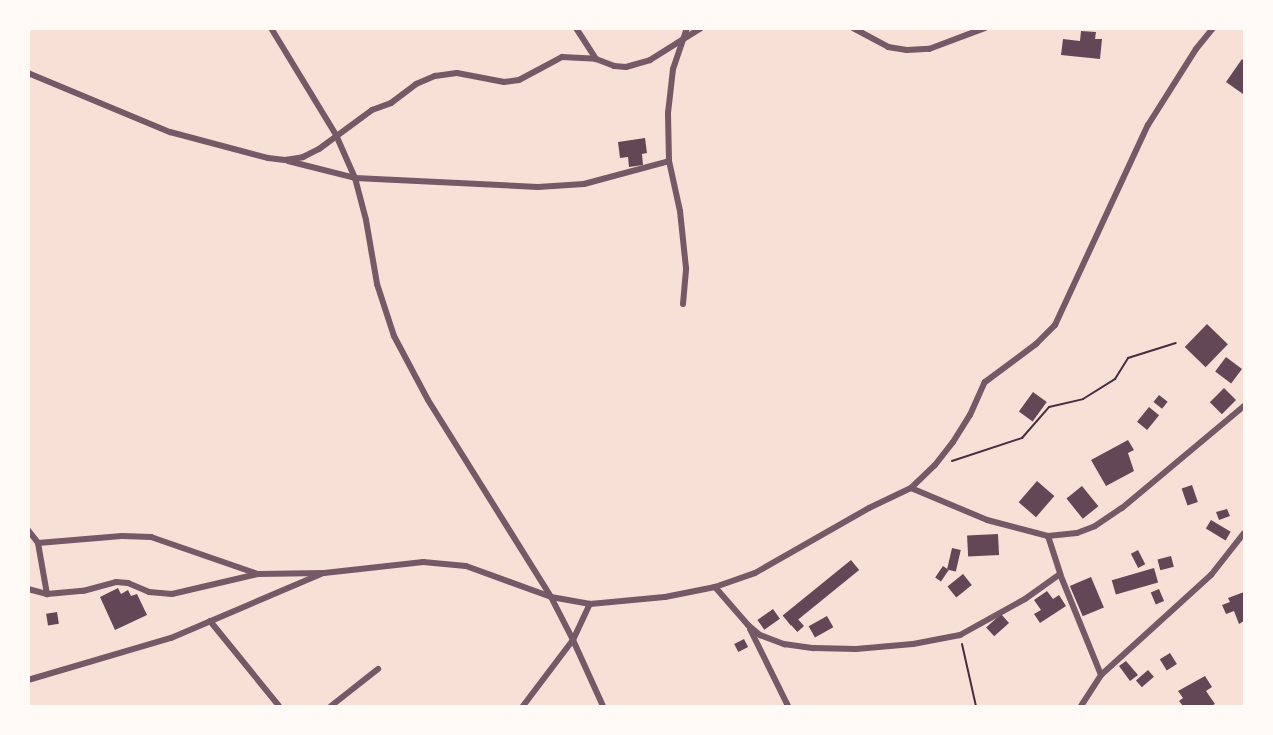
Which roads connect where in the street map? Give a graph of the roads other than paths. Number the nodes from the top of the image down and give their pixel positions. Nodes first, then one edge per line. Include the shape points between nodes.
1 (271, 28) edge
2 (576, 28) edge
3 (687, 28) edge
4 (701, 28) edge
5 (853, 28) edge
6 (985, 28) edge
7 (1213, 28) edge
8 (684, 40) junction
9 (596, 59) junction
10 (28, 73) edge
11 (336, 135) junction
12 (285, 160) junction
13 (669, 161) junction
14 (355, 178) junction
15 (683, 304) dead end
16 (1245, 406) edge
17 (911, 488) junction
18 (28, 530) edge
19 (1245, 533) edge
20 (1048, 536) junction
21 (38, 543) junction
22 (324, 573) junction
23 (258, 574) junction
24 (1060, 574) junction
25 (715, 587) junction
26 (28, 590) edge
27 (47, 594) junction
28 (551, 597) junction
29 (590, 604) junction
30 (210, 621) junction
31 (748, 626) junction
32 (573, 640) junction
33 (378, 669) dead end
34 (1101, 675) junction
35 (28, 680) edge
36 (279, 706) edge
37 (331, 706) edge
38 (523, 706) edge
39 (603, 706) edge
40 (788, 706) edge
41 (1081, 706) edge

1 - 11 street
2 - 9 street
3 - 8 street
4 - 8 street
5 - 6 street via 888,48 907,50 929,49
7 - 17 street via 1148,125 1055,325 985,382 970,415 935,465
8 - 9 street via 650,60 626,67
8 - 13 street via 669,90
9 - 11 street via 562,57 519,80 504,82 457,73 435,76 372,110
10 - 12 street via 170,132
11 - 12 street via 303,157
11 - 14 street
12 - 14 street
13 - 14 street via 584,184 549,186
13 - 15 street via 680,211 686,268
14 - 28 street via 377,284 394,336 428,400
16 - 20 street via 1095,526 1060,537
17 - 20 street via 987,520
17 - 25 street via 755,573
18 - 21 street
19 - 34 street via 1211,575
20 - 24 street
21 - 23 street via 151,537
21 - 27 street
22 - 23 street
22 - 28 street via 423,562 466,566
22 - 30 street
23 - 27 street via 172,594 116,582 83,591
24 - 31 street via 1025,599 960,635 901,645 814,648 783,644
24 - 34 street
25 - 29 street via 665,597
25 - 31 street
26 - 27 street
28 - 29 street
28 - 32 street
29 - 32 street
30 - 35 street via 145,647
30 - 36 street
31 - 40 street
32 - 38 street
32 - 39 street
33 - 37 street
34 - 41 street

